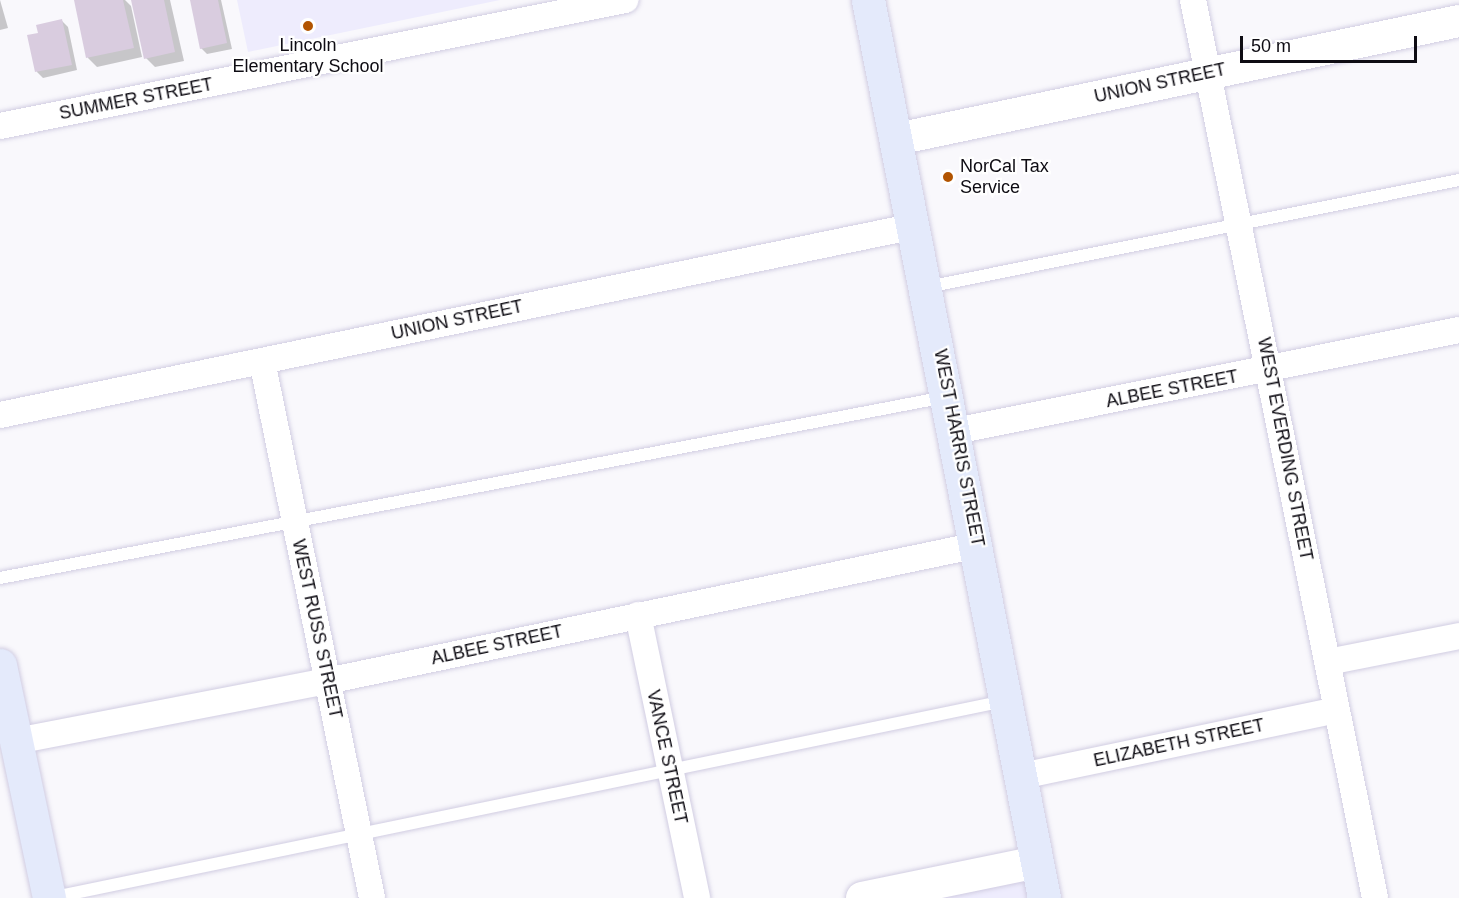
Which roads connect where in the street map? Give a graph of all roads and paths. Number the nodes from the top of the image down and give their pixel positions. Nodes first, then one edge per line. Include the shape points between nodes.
1 (625, 0) edge
2 (868, 0) edge
3 (1193, 0) edge
4 (1459, 21) edge
5 (1208, 72) junction
6 (0, 126) edge
7 (897, 139) junction
8 (1459, 180) edge
9 (915, 226) junction
10 (1240, 227) junction
11 (927, 287) junction
12 (1459, 330) edge
13 (262, 361) junction
14 (1269, 370) junction
15 (949, 397) junction
16 (0, 415) edge
17 (955, 431) junction
18 (295, 522) junction
19 (978, 545) junction
20 (0, 578) edge
21 (638, 615) junction
22 (1459, 636) edge
23 (1328, 662) junction
24 (0, 665) edge
25 (327, 681) junction
26 (1006, 701) junction
27 (1336, 710) junction
28 (16, 741) junction
29 (670, 771) junction
30 (1021, 776) junction
31 (359, 837) junction
32 (1037, 862) junction
33 (50, 898) edge
34 (372, 898) edge
35 (697, 898) edge
36 (862, 898) edge
37 (1044, 898) edge
38 (1375, 898) edge

1 - 6 street, SUMMER STREET
2 - 7 main road, WEST HARRIS STREET
3 - 5 street, WEST EVERDING STREET
4 - 5 street, UNION STREET
5 - 7 street, UNION STREET
5 - 10 street, WEST EVERDING STREET
7 - 9 main road, WEST HARRIS STREET
8 - 10 lane
9 - 11 main road, WEST HARRIS STREET
9 - 13 street, UNION STREET
10 - 11 lane
10 - 14 street, WEST EVERDING STREET
11 - 15 main road, WEST HARRIS STREET
12 - 14 street, ALBEE STREET
13 - 16 street, UNION STREET
13 - 18 street, WEST RUSS STREET
14 - 17 street, ALBEE STREET
14 - 23 street, WEST EVERDING STREET
15 - 17 main road, WEST HARRIS STREET
15 - 18 lane
17 - 19 main road, WEST HARRIS STREET
18 - 20 lane
18 - 25 street, WEST RUSS STREET
19 - 21 street, ALBEE STREET
19 - 26 main road, WEST HARRIS STREET
21 - 25 street, ALBEE STREET
21 - 29 street, VANCE STREET
22 - 23 street
23 - 27 street, WEST EVERDING STREET
24 - 28 main road
25 - 28 street, ALBEE STREET
25 - 31 street, WEST RUSS STREET
26 - 29 lane
26 - 30 main road, WEST HARRIS STREET
27 - 30 street, ELIZABETH STREET
27 - 38 street, WEST EVERDING STREET
28 - 33 main road
29 - 31 lane
29 - 35 street, VANCE STREET
30 - 32 main road, WEST HARRIS STREET
31 - 33 lane
31 - 34 street, WEST RUSS STREET
32 - 36 street
32 - 37 main road, WEST HARRIS STREET

